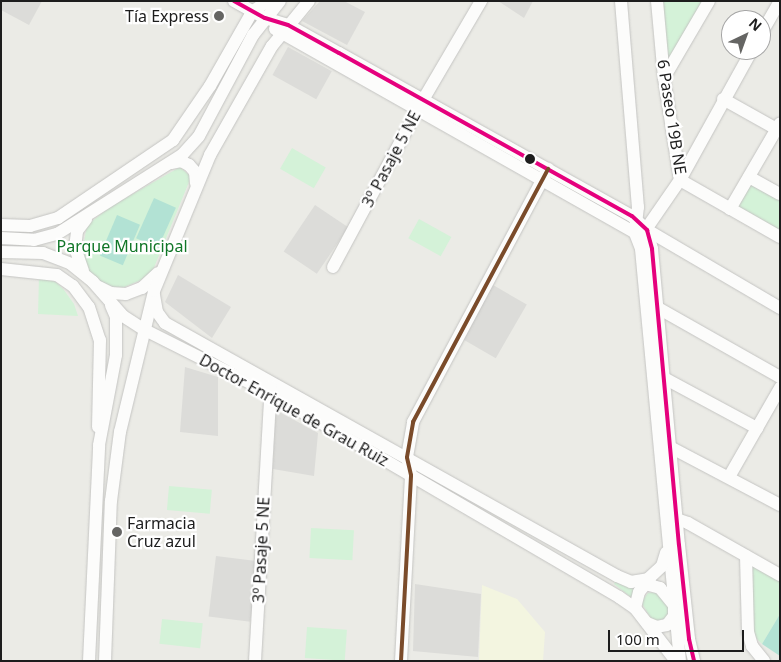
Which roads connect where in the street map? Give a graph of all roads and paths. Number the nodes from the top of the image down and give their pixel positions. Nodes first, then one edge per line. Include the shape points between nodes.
1 (234, 1) edge
2 (268, 1) edge
3 (280, 1) edge
4 (309, 1) edge
5 (481, 1) edge
6 (621, 1) edge
7 (658, 1) edge
8 (709, 1) edge
9 (777, 4) edge
10 (252, 12) junction
11 (771, 15) edge
12 (265, 18) junction
13 (284, 29) junction
14 (746, 60) edge
15 (664, 78) junction
16 (723, 100) junction
17 (420, 105) junction
18 (779, 128) edge
19 (169, 164) junction
20 (545, 174) junction
21 (749, 177) junction
22 (680, 180) junction
23 (196, 183) junction
24 (780, 194) edge
25 (730, 209) junction
26 (89, 215) junction
27 (637, 219) junction
28 (1, 225) edge
29 (640, 234) junction
30 (780, 236) edge
31 (1, 238) edge
32 (1, 252) edge
33 (333, 267) dead end
34 (162, 268) junction
35 (1, 269) edge
36 (89, 278) junction
37 (154, 291) junction
38 (106, 297) junction
39 (658, 308) junction
40 (780, 308) edge
41 (142, 329) junction
42 (780, 377) edge
43 (664, 378) junction
44 (271, 380) junction
45 (780, 388) edge
46 (270, 393) junction
47 (757, 428) junction
48 (99, 445) junction
49 (670, 447) junction
50 (407, 457) junction
51 (411, 475) junction
52 (729, 478) junction
53 (780, 505) edge
54 (671, 517) junction
55 (668, 545) junction
56 (746, 556) junction
57 (780, 575) edge
58 (646, 580) junction
59 (674, 605) junction
60 (635, 608) junction
61 (647, 623) junction
62 (89, 661) edge
63 (105, 661) edge
64 (255, 661) edge
65 (401, 661) edge
66 (676, 661) edge
67 (680, 661) edge
68 (694, 661) edge
69 (764, 661) edge

1 - 10 street
2 - 10 street
3 - 12 street
4 - 13 street
5 - 17 street, 3º Pasaje 5 NE
6 - 27 street
7 - 15 street, 6 Paseo 19B NE
8 - 15 street
9 - 11 street
10 - 12 street
10 - 28 street via 205,95 173,140 58,218 30,226
12 - 13 street
12 - 19 street via 198,136 182,155
13 - 17 street
13 - 23 street
14 - 16 street
15 - 22 street, 6 Paseo 19B NE
16 - 18 street
16 - 22 street
17 - 20 street
17 - 33 street, 3º Pasaje 5 NE
18 - 21 street
19 - 23 street via 181,161 189,165 195,172
19 - 26 street
20 - 27 street
20 - 29 street
20 - 50 street via 413,422
21 - 24 street
21 - 25 street
22 - 25 street, 6 Paseo 19B NE
22 - 29 street
23 - 34 street
25 - 30 street, 6 Paseo 19B NE
26 - 31 street via 44,238
26 - 36 street via 75,238 76,257
27 - 29 street
29 - 39 street via 652,249
29 - 40 street
29 - 54 street
32 - 36 street, Doctor Enrique de Grau Ruiz via 52,255
34 - 36 street via 148,284 126,294 111,293
34 - 37 street
35 - 48 street via 57,275 73,286 89,307 100,340 96,401
36 - 38 street, Doctor Enrique de Grau Ruiz
37 - 41 street
37 - 44 street, Doctor Enrique de Grau Ruiz via 157,312 165,322
38 - 41 street, Doctor Enrique de Grau Ruiz via 123,316
38 - 48 street via 116,317 116,355
39 - 42 street
39 - 43 street
41 - 46 street, Doctor Enrique de Grau Ruiz
41 - 63 street via 120,432 112,501
43 - 47 street
43 - 49 street
44 - 46 street, 3º Pasaje 5 NE
44 - 50 street, Doctor Enrique de Grau Ruiz
45 - 47 street
46 - 51 street, Doctor Enrique de Grau Ruiz
46 - 64 street, 3º Pasaje 5 NE
47 - 52 street
48 - 62 street
49 - 52 street
49 - 54 street
50 - 51 street
50 - 58 street, Doctor Enrique de Grau Ruiz via 617,576
51 - 60 street, Doctor Enrique de Grau Ruiz
51 - 65 street
52 - 53 street
54 - 55 street
54 - 56 street
54 - 68 street
55 - 58 street via 664,561
55 - 59 street
56 - 57 street
56 - 69 street via 748,632 752,646
58 - 59 street via 666,593
58 - 60 street
59 - 61 street via 674,616 667,625 657,627
59 - 67 street
60 - 61 street, Doctor Enrique de Grau Ruiz
61 - 66 street, Doctor Enrique de Grau Ruiz

